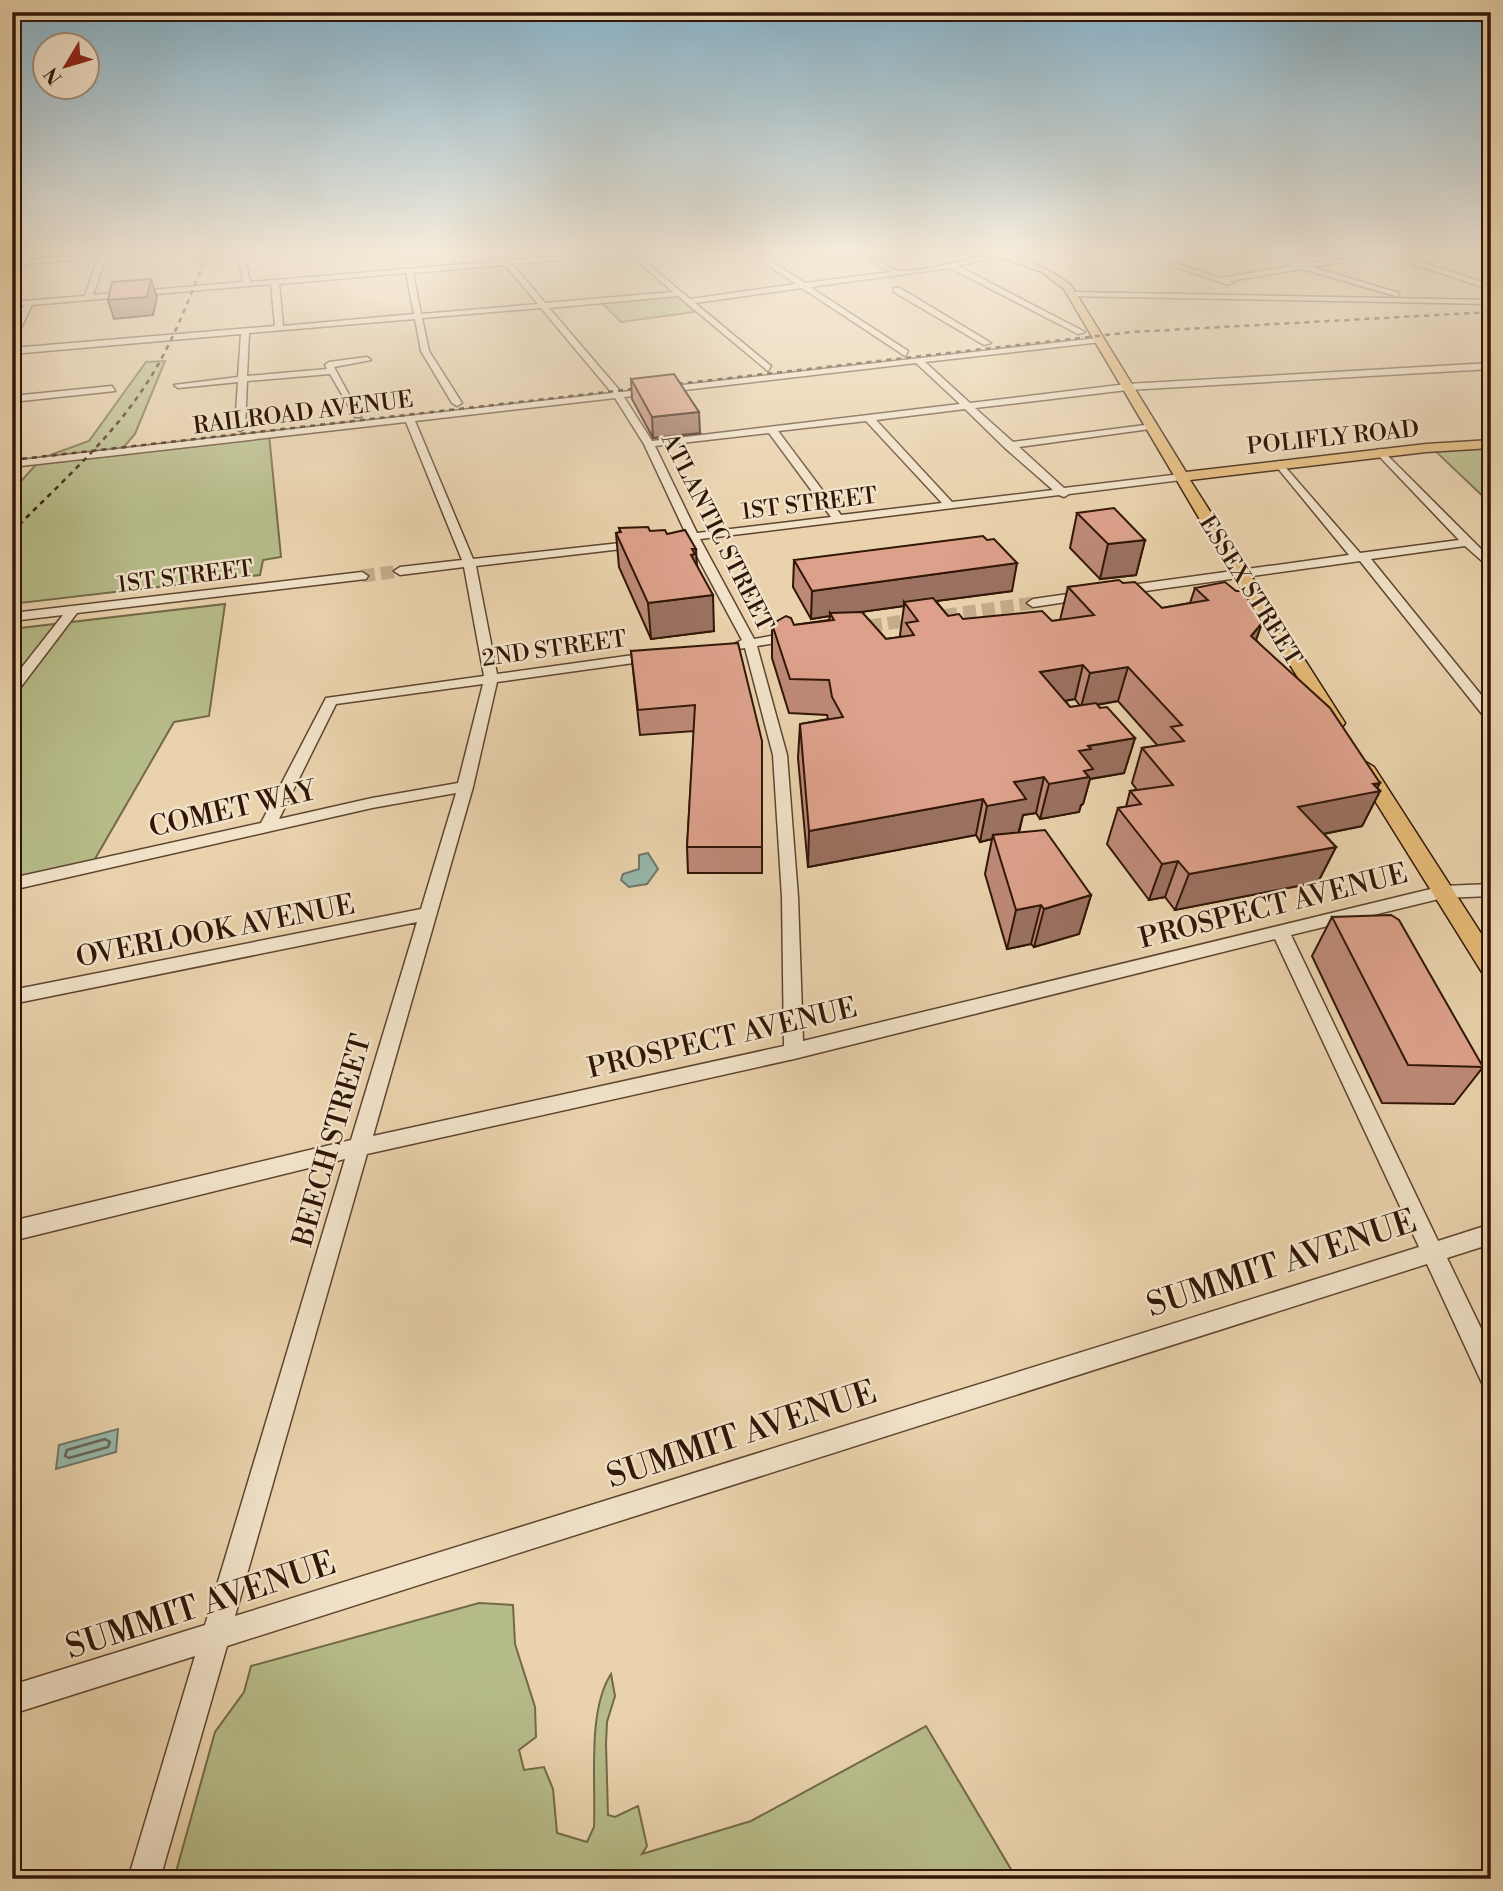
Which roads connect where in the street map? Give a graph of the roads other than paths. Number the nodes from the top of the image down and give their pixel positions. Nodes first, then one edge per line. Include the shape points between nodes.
1 (168, 338) edge
2 (245, 338) edge
3 (422, 338) edge
4 (570, 338) edge
5 (733, 338) edge
6 (883, 338) edge
7 (979, 338) edge
8 (1028, 338) edge
9 (1073, 338) edge
10 (1098, 338) edge
11 (987, 343) junction
12 (12, 351) edge
13 (905, 353) junction
14 (367, 359) dead end
15 (918, 360) junction
16 (1491, 366) edge
17 (331, 368) junction
18 (768, 368) junction
19 (243, 378) junction
20 (178, 385) dead end
21 (612, 386) junction
22 (1127, 387) junction
23 (113, 389) dead end
24 (618, 396) junction
25 (12, 399) edge
26 (457, 403) junction
27 (966, 406) junction
28 (358, 415) junction
29 (869, 418) junction
30 (410, 419) junction
31 (1150, 426) junction
32 (240, 428) junction
33 (772, 430) junction
34 (649, 444) junction
35 (1491, 444) edge
36 (1008, 446) junction
37 (1164, 449) junction
38 (1381, 452) junction
39 (12, 454) edge
40 (12, 464) edge
41 (1280, 464) junction
42 (1234, 470) junction
43 (1181, 477) junction
44 (1064, 494) junction
45 (951, 507) junction
46 (839, 520) junction
47 (693, 537) junction
48 (1467, 542) junction
49 (1360, 558) junction
50 (469, 563) junction
51 (1491, 565) edge
52 (400, 571) tunnel mouth
53 (1240, 573) junction
54 (362, 576) tunnel mouth
55 (1033, 603) tunnel mouth
56 (72, 611) junction
57 (12, 617) edge
58 (808, 634) edge
59 (750, 643) junction
60 (728, 646) edge
61 (669, 654) edge
62 (491, 678) junction
63 (12, 689) edge
64 (1491, 716) edge
65 (465, 787) junction
66 (267, 827) junction
67 (12, 884) edge
68 (1491, 890) edge
69 (1443, 892) junction
70 (427, 914) junction
71 (1280, 932) junction
72 (1491, 968) edge
73 (12, 997) edge
74 (794, 1051) junction
75 (360, 1147) junction
76 (12, 1231) edge
77 (1491, 1234) edge
78 (1434, 1251) junction
79 (1491, 1375) edge
80 (216, 1635) junction
81 (12, 1700) edge
82 (144, 1879) edge

1 - 12 street
2 - 19 street
3 - 26 street via 425,351
4 - 21 street, ATLANTIC STREET
5 - 18 street
6 - 13 street
7 - 11 street
8 - 11 street, RAILROAD AVENUE
9 - 15 street, RAILROAD AVENUE
10 - 22 main road, ESSEX STREET
11 - 13 street, RAILROAD AVENUE
13 - 18 street, RAILROAD AVENUE
14 - 17 street
15 - 24 street, RAILROAD AVENUE
15 - 27 street
16 - 22 street
17 - 19 street
17 - 28 street
18 - 21 street, RAILROAD AVENUE
19 - 20 street
19 - 32 street
21 - 24 street, ATLANTIC STREET
21 - 26 street, RAILROAD AVENUE
22 - 27 street
22 - 31 main road, ESSEX STREET
23 - 25 street
24 - 30 street, RAILROAD AVENUE
24 - 34 street, ATLANTIC STREET
26 - 28 street, RAILROAD AVENUE
27 - 29 street
27 - 36 street
28 - 32 street, RAILROAD AVENUE
29 - 33 street
29 - 45 street
30 - 40 street, RAILROAD AVENUE
30 - 50 street, BEECH STREET
31 - 36 street
31 - 37 main road, ESSEX STREET
32 - 39 street, RAILROAD AVENUE
33 - 34 street
33 - 46 street
34 - 47 street, ATLANTIC STREET
35 - 38 main road, POLIFLY ROAD
36 - 44 street
37 - 42 main road via 1191,461
37 - 43 main road, ESSEX STREET
38 - 41 main road, POLIFLY ROAD
38 - 48 street
41 - 42 main road, POLIFLY ROAD
41 - 49 street
42 - 43 main road, POLIFLY ROAD
43 - 44 street, 1ST STREET
43 - 53 main road, ESSEX STREET
44 - 45 street, 1ST STREET
45 - 46 street, 1ST STREET
46 - 47 street, 1ST STREET
47 - 50 street, 1ST STREET
47 - 59 street, ATLANTIC STREET
48 - 49 street
48 - 51 street
49 - 53 street
49 - 64 street
50 - 52 street, 1ST STREET
50 - 62 street, BEECH STREET
53 - 55 street
53 - 69 main road, ESSEX STREET
54 - 56 street, 1ST STREET
56 - 57 street, 1ST STREET
56 - 63 street
58 - 59 street
59 - 60 street
59 - 74 street, ATLANTIC STREET via 780,755
61 - 62 street, 2ND STREET
62 - 65 street, BEECH STREET
62 - 66 street, 2ND STREET via 329,702
65 - 66 street, COMET WAY
65 - 70 street, BEECH STREET
66 - 67 street, COMET WAY
68 - 69 street, PROSPECT AVENUE
69 - 71 street, PROSPECT AVENUE
69 - 72 main road, ESSEX STREET
70 - 73 street, OVERLOOK AVENUE
70 - 75 street, BEECH STREET
71 - 74 street, PROSPECT AVENUE
71 - 78 street
74 - 75 street, PROSPECT AVENUE
75 - 76 street, PROSPECT AVENUE
75 - 80 street, BEECH STREET
77 - 78 street, SUMMIT AVENUE
78 - 79 street
78 - 80 street, SUMMIT AVENUE
80 - 81 street, SUMMIT AVENUE
80 - 82 street, BEECH STREET

